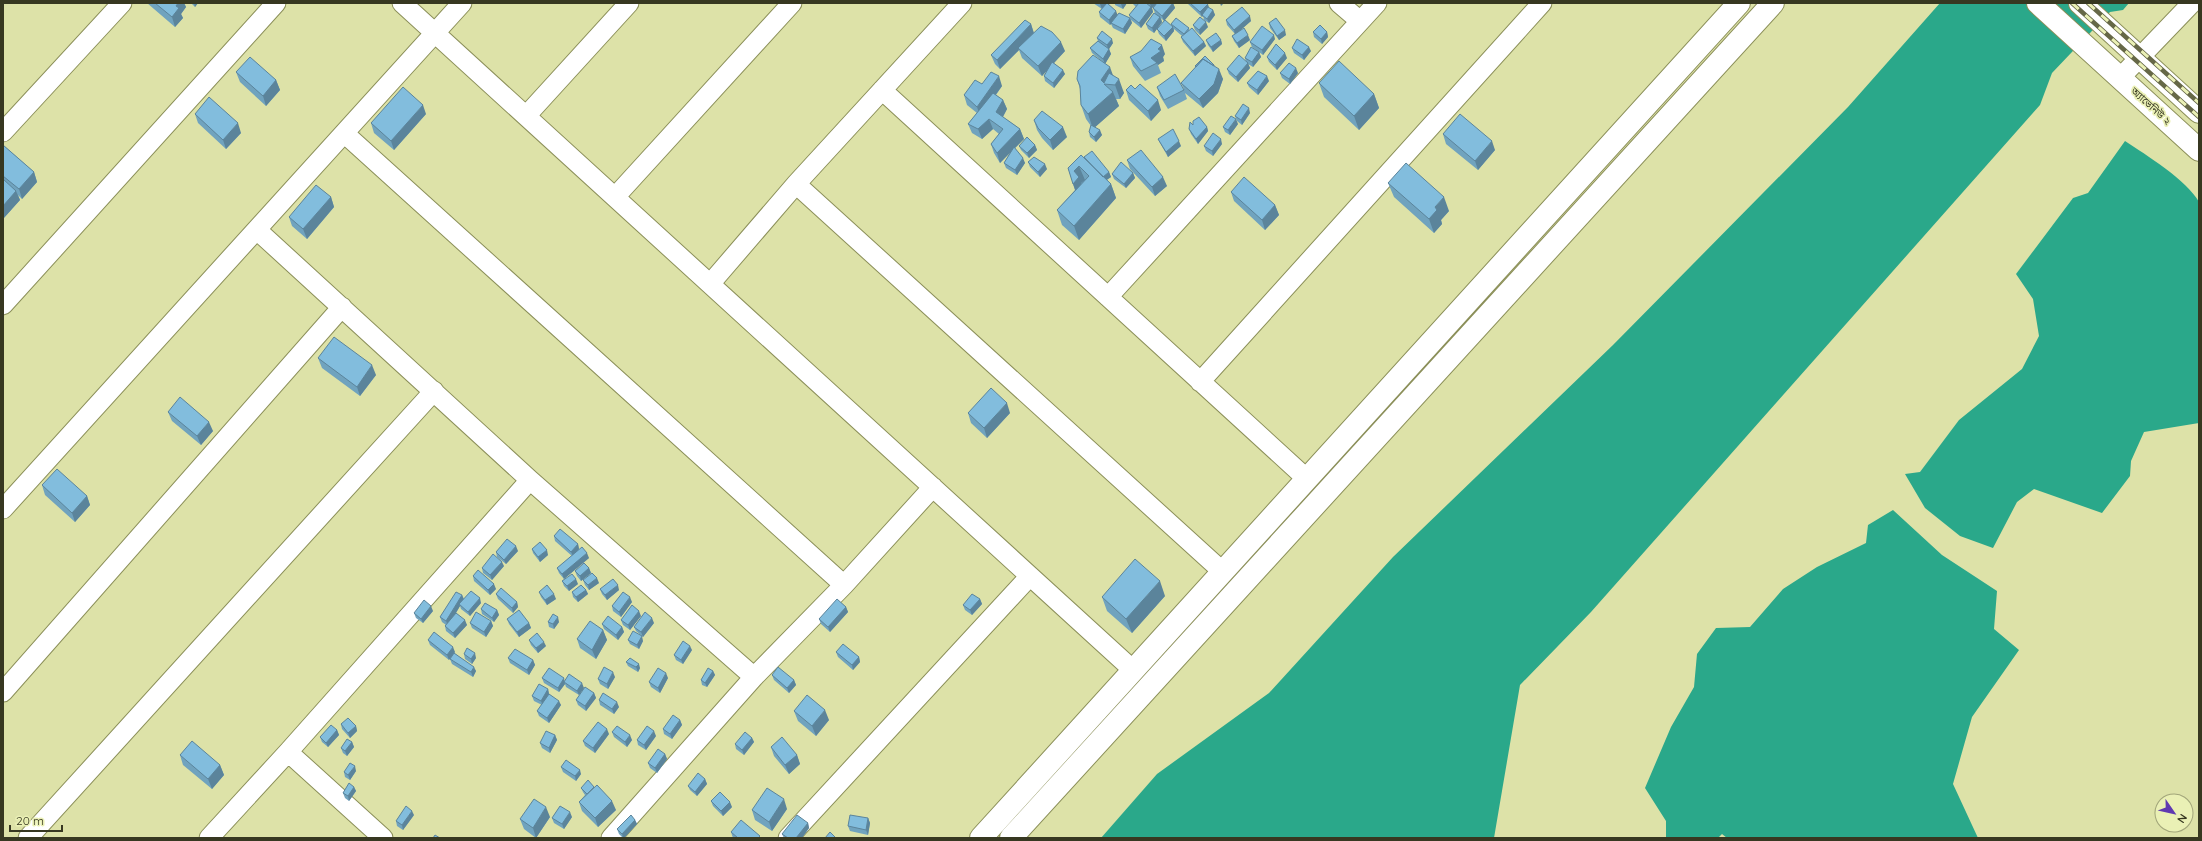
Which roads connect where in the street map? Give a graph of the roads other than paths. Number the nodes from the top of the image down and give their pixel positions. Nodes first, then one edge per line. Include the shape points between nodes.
1 (122, 3) edge
2 (276, 3) edge
3 (402, 3) edge
4 (462, 3) edge
5 (630, 3) edge
6 (792, 3) edge
7 (962, 3) edge
8 (1339, 3) edge
9 (1377, 3) edge
10 (1542, 3) edge
11 (1773, 3) edge
12 (2038, 3) edge
13 (2080, 3) edge
14 (2192, 3) edge
15 (1732, 6) edge
16 (1360, 22) junction
17 (435, 33) junction
18 (2138, 57) junction
19 (2120, 78) junction
20 (882, 90) junction
21 (2199, 112) edge
22 (526, 116) junction
23 (3, 132) edge
24 (344, 133) junction
25 (2199, 150) edge
26 (796, 184) junction
27 (615, 197) junction
28 (257, 230) junction
29 (710, 284) junction
30 (1108, 297) junction
31 (3, 305) edge
32 (342, 307) junction
33 (1200, 382) junction
34 (434, 391) junction
35 (1307, 479) junction
36 (530, 480) junction
37 (933, 487) junction
38 (6, 499) edge
39 (1223, 572) junction
40 (1030, 576) junction
41 (844, 585) junction
42 (1134, 670) junction
43 (754, 677) junction
44 (3, 692) edge
45 (288, 752) junction
46 (28, 838) edge
47 (209, 838) edge
48 (383, 838) edge
49 (611, 838) edge
50 (788, 838) edge
51 (981, 838) edge
52 (1011, 838) edge

1 - 23 street
2 - 31 street
3 - 17 street
4 - 17 street
5 - 22 street
6 - 27 street
7 - 20 street
8 - 16 street
9 - 16 street
10 - 33 street
11 - 52 street
12 - 19 street, অ্যাভেনিউ ২
13 - 18 street
14 - 18 street
15 - 35 street
16 - 30 street
17 - 22 street
17 - 24 street
18 - 19 street
18 - 21 street
19 - 25 street, অ্যাভেনিউ ২
20 - 26 street
20 - 30 street
22 - 27 street
24 - 28 street
24 - 41 street
26 - 29 street
26 - 39 street
27 - 29 street
28 - 32 street
28 - 38 street
29 - 37 street
30 - 33 street
32 - 34 street
32 - 44 street
33 - 35 street
34 - 36 street
34 - 46 street
35 - 39 street
36 - 43 street
36 - 45 street
37 - 40 street
37 - 41 street
39 - 42 street
40 - 42 street
40 - 50 street
41 - 43 street
42 - 51 street
43 - 49 street
45 - 47 street
45 - 48 street

